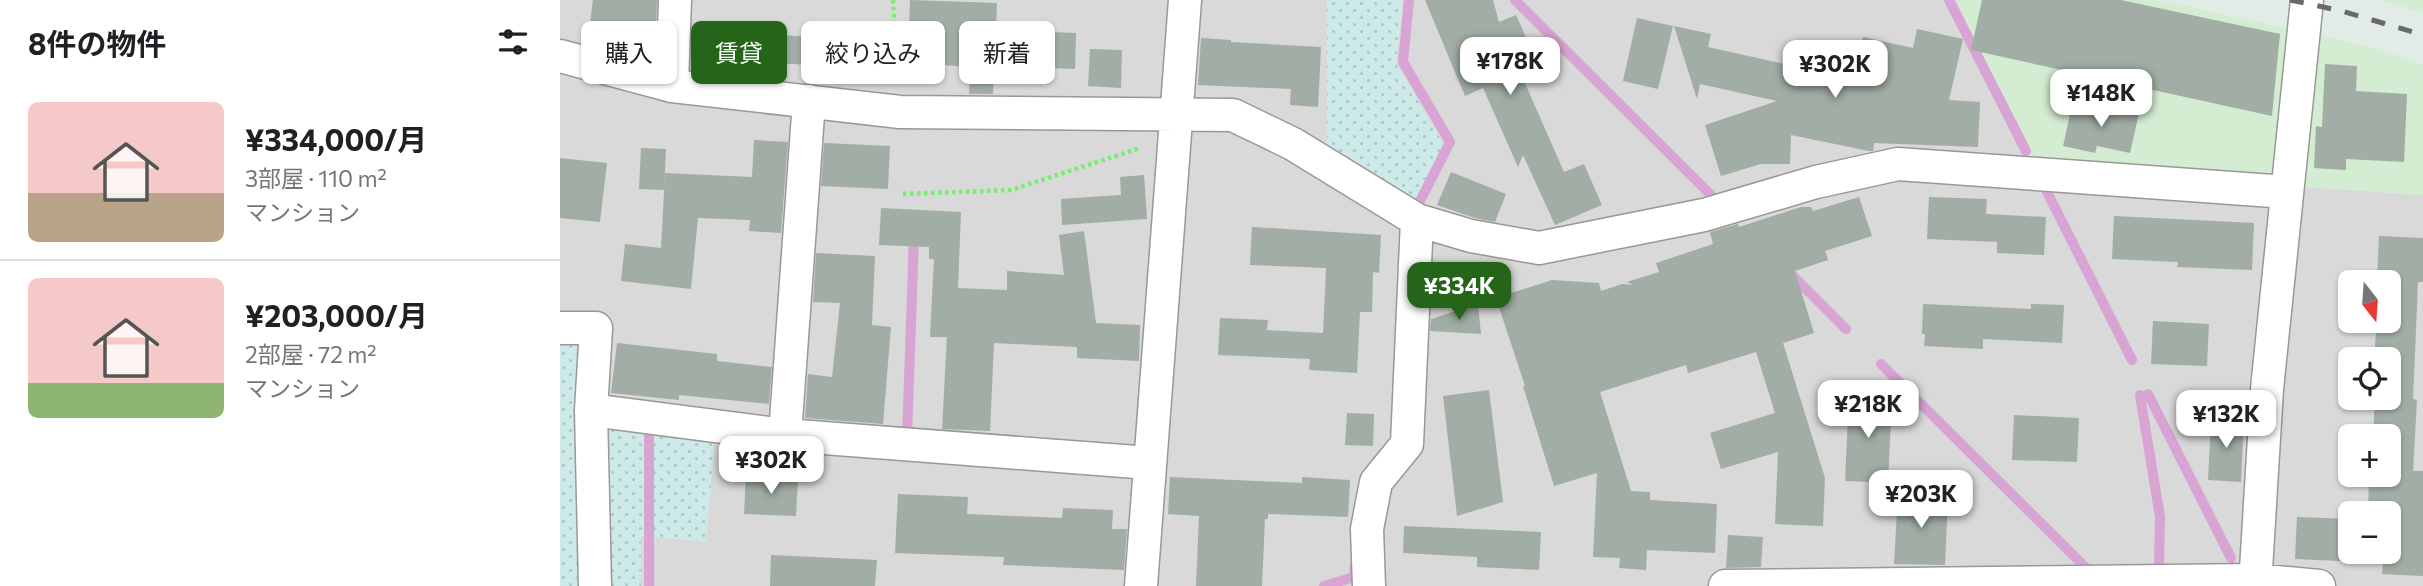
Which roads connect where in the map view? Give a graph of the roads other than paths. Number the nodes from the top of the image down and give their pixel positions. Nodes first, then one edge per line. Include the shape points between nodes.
1 (675, 0) edge
2 (1185, 0) edge
3 (2307, 0) edge
4 (560, 56) edge
5 (671, 86) junction
6 (808, 101) junction
7 (1175, 126) junction
8 (2287, 191) junction
9 (1417, 220) junction
10 (560, 328) edge
11 (591, 410) junction
12 (785, 436) junction
13 (1149, 463) junction
14 (2255, 583) edge
15 (595, 586) edge
16 (1141, 586) edge
17 (1369, 586) edge
18 (1725, 586) edge
19 (2319, 586) edge

1 - 5 street
2 - 7 street
3 - 8 street
4 - 5 street
5 - 6 street
6 - 7 street via 900,112
6 - 12 street
7 - 9 street via 1234,115 1293,144
7 - 13 street
8 - 9 street via 1898,164 1815,182 1704,215 1539,248 1471,236
8 - 14 street via 2267,389
9 - 17 street via 1407,444 1376,482 1367,528
10 - 11 street via 596,328
11 - 12 street
11 - 15 street
12 - 13 street
13 - 16 street
14 - 18 street
14 - 19 street

